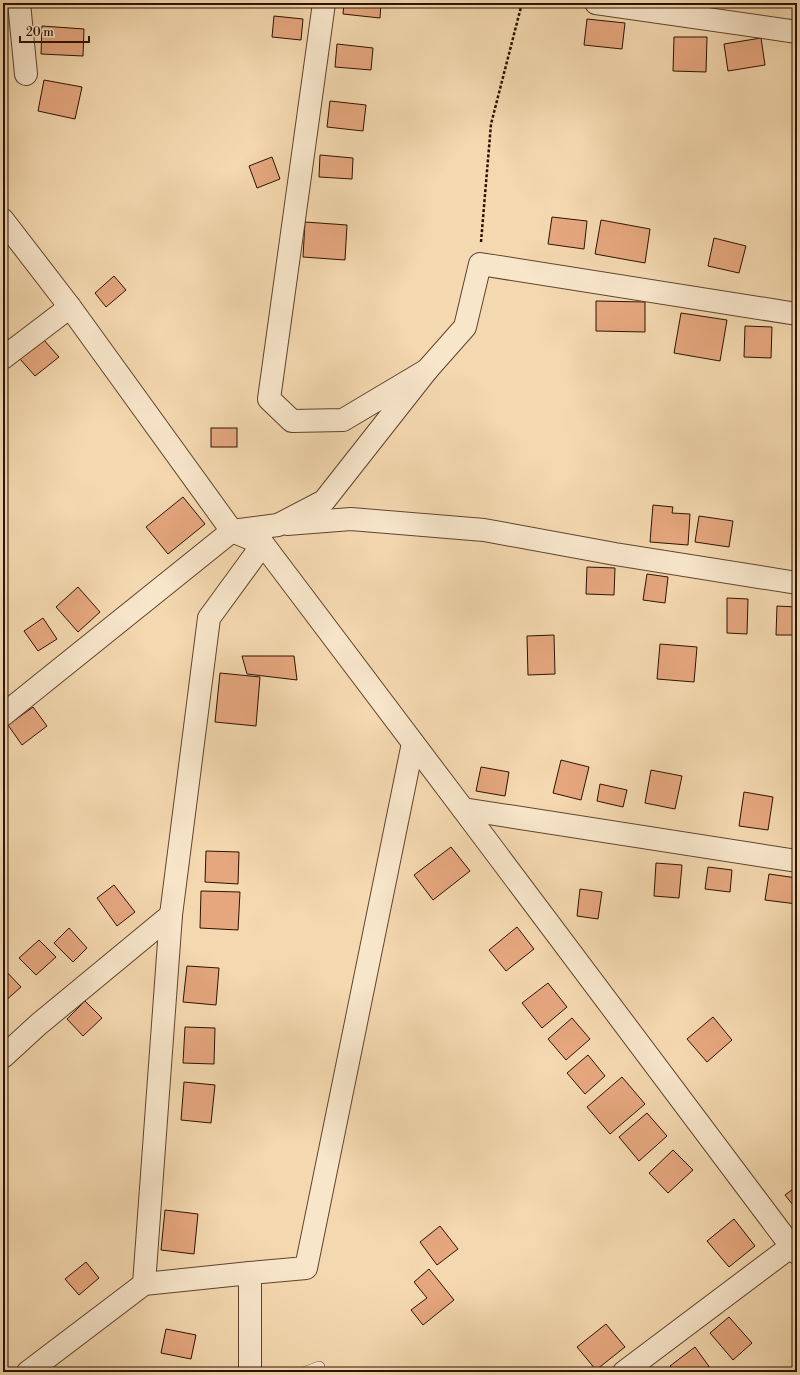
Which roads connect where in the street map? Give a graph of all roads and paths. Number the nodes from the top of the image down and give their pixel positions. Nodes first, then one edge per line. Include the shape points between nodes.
1 (19, 3) edge
2 (324, 3) edge
3 (522, 3) edge
4 (596, 3) edge
5 (797, 32) edge
6 (26, 74) dead end
7 (3, 220) edge
8 (480, 264) junction
9 (70, 307) junction
10 (797, 314) edge
11 (3, 358) edge
12 (428, 370) junction
13 (278, 525) junction
14 (232, 531) junction
15 (263, 544) junction
16 (797, 583) edge
17 (3, 716) edge
18 (413, 742) junction
19 (463, 809) junction
20 (797, 861) edge
21 (171, 915) junction
22 (3, 1057) edge
23 (795, 1247) edge
24 (250, 1273) junction
25 (144, 1284) junction
26 (319, 1367) dead end
27 (28, 1372) edge
28 (250, 1372) edge
29 (306, 1372) edge
30 (624, 1372) edge

1 - 6 street
2 - 12 street via 269,399 292,421 343,420
3 - 8 path via 490,124
4 - 5 street
7 - 9 street
8 - 10 street
8 - 12 street via 465,328
9 - 11 street
9 - 14 street
12 - 13 street via 324,501
13 - 14 street
13 - 16 street via 351,519 484,530
14 - 15 street
14 - 17 street
15 - 18 street
15 - 21 street via 209,618
18 - 19 street
18 - 24 street via 306,1268
19 - 20 street
19 - 23 street
21 - 22 street
21 - 25 street
23 - 30 street
24 - 25 street
24 - 28 street
25 - 27 street
26 - 29 lane

